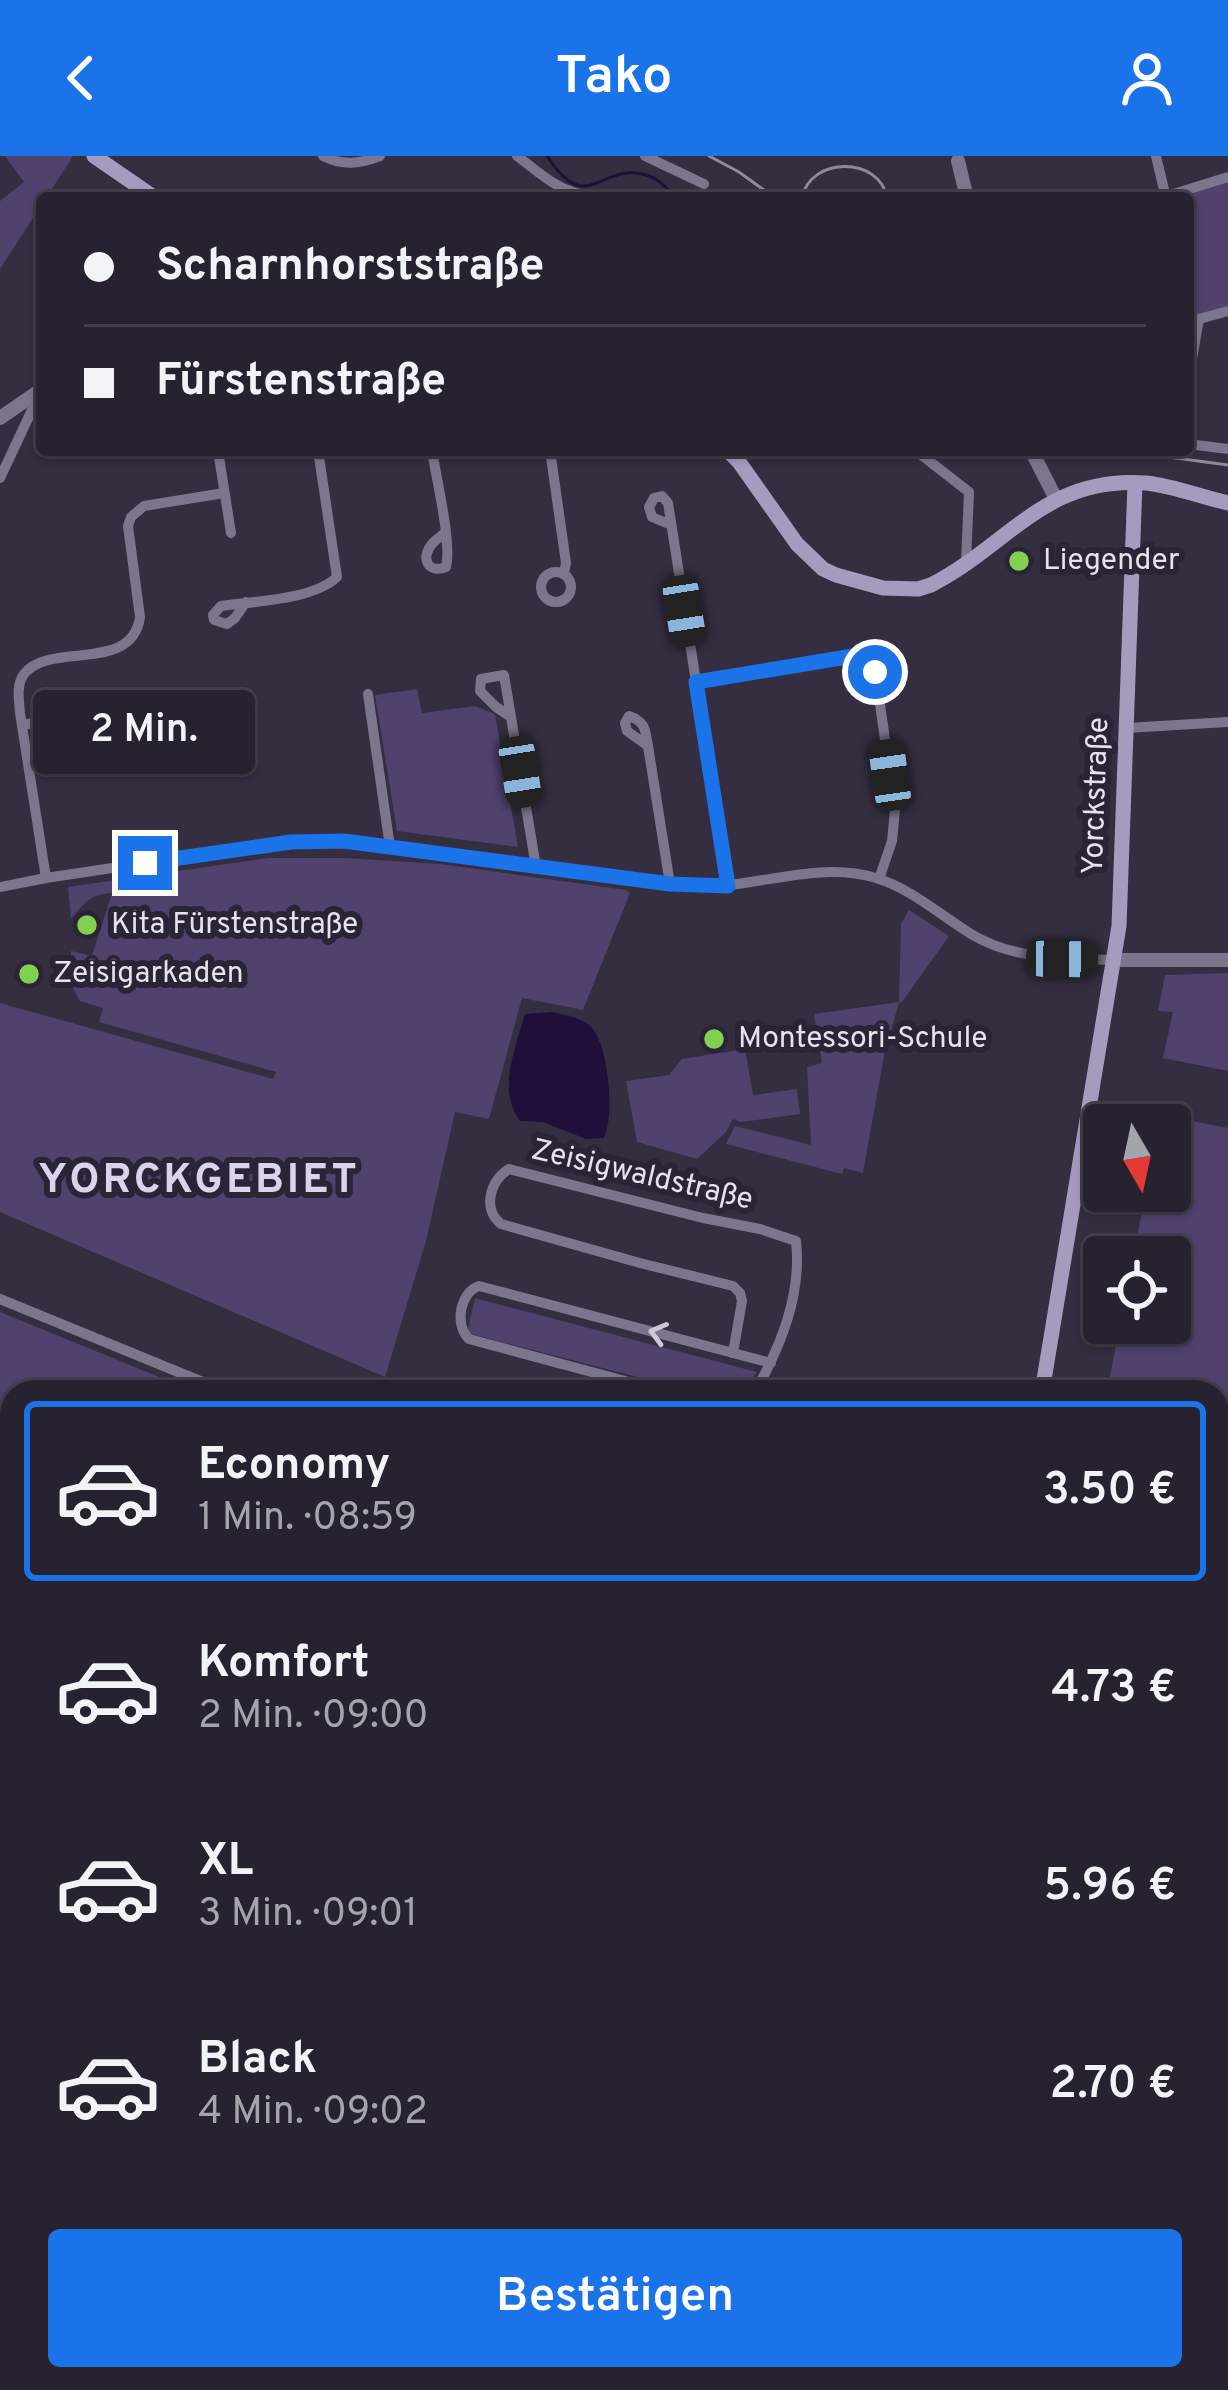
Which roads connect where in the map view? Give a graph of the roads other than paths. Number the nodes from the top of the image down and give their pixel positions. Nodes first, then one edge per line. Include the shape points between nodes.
1 (94, 156) edge
2 (323, 156) edge
3 (380, 156) edge
4 (517, 156) edge
5 (645, 156) edge
6 (1156, 156) edge
7 (958, 158) edge
8 (1228, 177) edge
9 (704, 184) dead end
10 (146, 192) edge
11 (574, 192) edge
12 (966, 192) edge
13 (1165, 192) edge
14 (1182, 192) edge
15 (1228, 311) edge
16 (1194, 318) edge
17 (36, 394) edge
18 (36, 402) edge
19 (0, 418) edge
20 (1194, 445) edge
21 (1228, 449) edge
22 (319, 456) edge
23 (433, 456) edge
24 (551, 456) edge
25 (734, 456) edge
26 (923, 456) edge
27 (1033, 456) edge
28 (219, 458) dead end
29 (0, 478) edge
30 (1136, 483) junction
31 (224, 493) junction
32 (1056, 499) junction
33 (1228, 503) edge
34 (671, 526) dead end
35 (231, 533) dead end
36 (445, 533) dead end
37 (966, 562) junction
38 (565, 573) dead end
39 (246, 602) dead end
40 (696, 682) junction
41 (368, 694) dead end
42 (152, 708) dead end
43 (511, 717) dead end
44 (1228, 722) edge
45 (22, 725) junction
46 (1126, 728) junction
47 (648, 746) dead end
48 (390, 847) junction
49 (536, 867) junction
50 (46, 878) junction
51 (880, 879) junction
52 (670, 884) junction
53 (728, 886) junction
54 (0, 887) edge
55 (1114, 960) junction
56 (1228, 960) edge
57 (0, 1299) edge
58 (733, 1353) junction
59 (771, 1363) junction
60 (197, 1380) edge
61 (621, 1380) edge
62 (762, 1380) edge
63 (1044, 1380) edge

1 - 10 main road
2 - 3 street via 348,164
4 - 11 street
5 - 9 street
6 - 13 street
7 - 12 street
8 - 14 street
15 - 16 street
17 - 19 street
18 - 29 street
20 - 21 street
22 - 39 street via 338,577 311,592
23 - 36 street
24 - 38 street
25 - 37 main road via 797,544 836,575 918,589
26 - 37 street via 969,492
27 - 32 street
28 - 31 street
30 - 32 main road via 1095,485
30 - 33 main road
30 - 46 main road, Yorckstraße
31 - 35 street
31 - 45 street via 136,511 128,526 138,628 109,651 35,665 21,677
32 - 37 main road
34 - 40 street
40 - 51 street via 859,655 874,662 895,810
40 - 53 street
41 - 48 street
42 - 45 street
43 - 49 street
44 - 46 street
45 - 50 street
46 - 55 main road, Yorckstraße
47 - 52 street
48 - 49 street
48 - 50 street via 291,842
49 - 52 street
50 - 54 street
51 - 53 street via 817,872
51 - 55 street via 999,948
52 - 53 street
55 - 56 street
55 - 63 main road, Yorckstraße
57 - 60 street
58 - 59 street
58 - 59 street, Zeisigwaldstraße via 742,1301 733,1286 501,1224 489,1208 500,1175 509,1169 796,1241 796,1292
58 -> 61 street via 479,1286 466,1294 460,1327 469,1339
59 - 62 street, Zeisigwaldstraße

